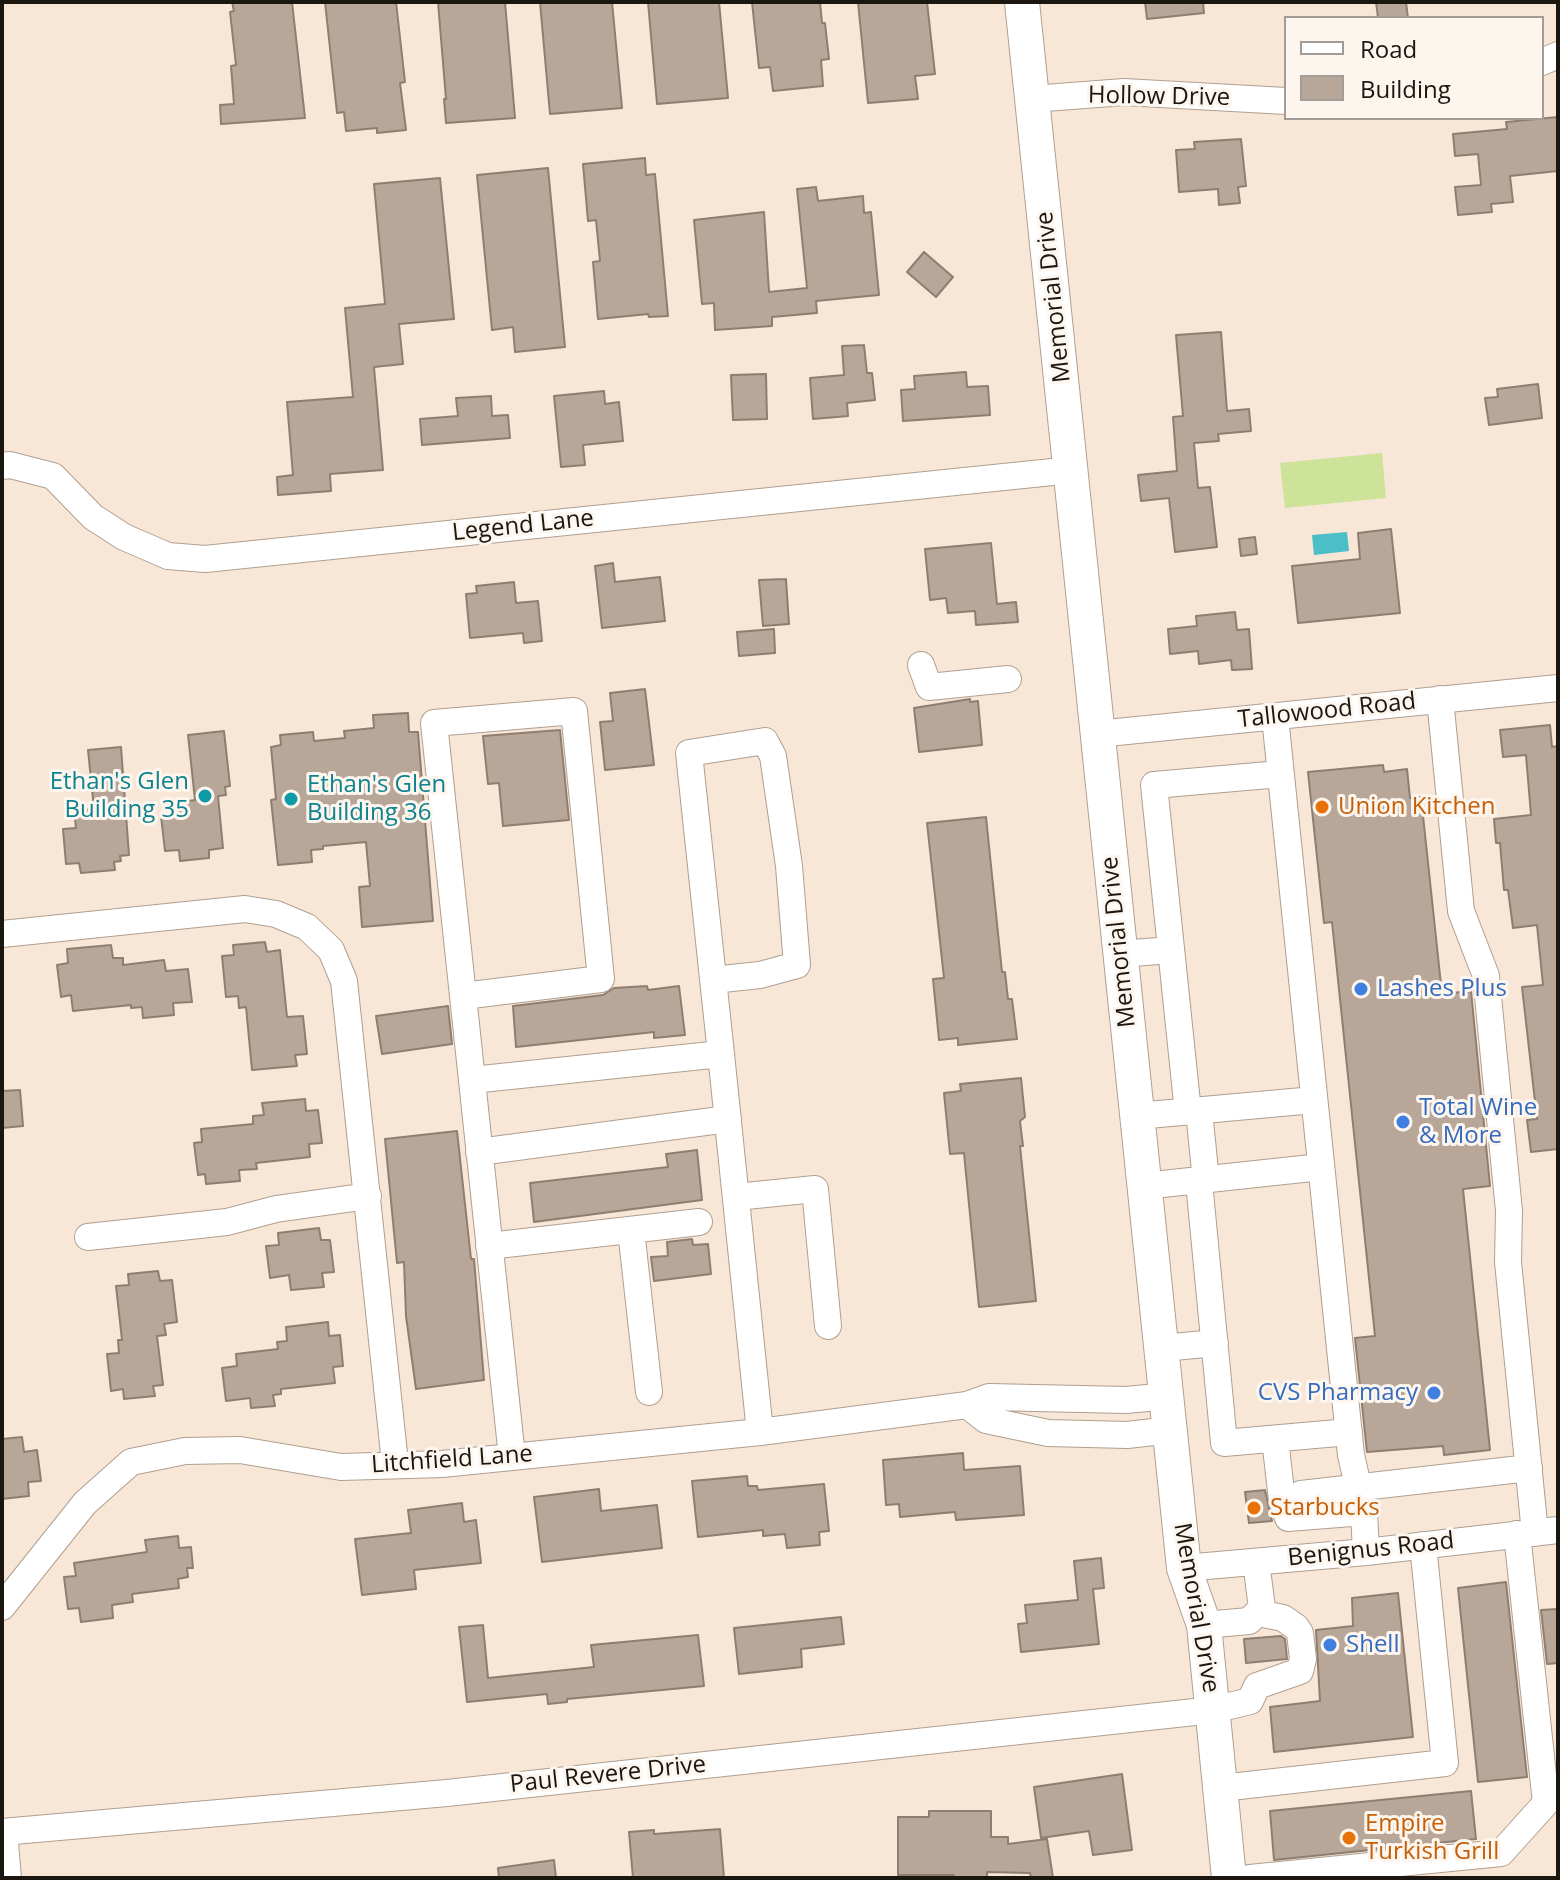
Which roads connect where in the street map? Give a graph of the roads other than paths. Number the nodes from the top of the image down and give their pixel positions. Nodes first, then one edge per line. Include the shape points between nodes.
1 (1022, 2) edge
2 (1032, 99) junction
3 (1284, 101) edge
4 (2, 466) edge
5 (1072, 470) junction
6 (921, 665) dead end
7 (1008, 679) dead end
8 (1558, 688) edge
9 (1440, 699) junction
10 (1275, 717) junction
11 (1097, 734) junction
12 (1280, 774) junction
13 (2, 934) edge
14 (1171, 950) junction
15 (1120, 954) junction
16 (713, 980) junction
17 (463, 996) junction
18 (721, 1054) junction
19 (472, 1080) junction
20 (1314, 1100) junction
21 (1194, 1111) junction
22 (1137, 1116) junction
23 (728, 1119) junction
24 (479, 1152) junction
25 (1321, 1167) junction
26 (1202, 1181) junction
27 (1144, 1186) junction
28 (368, 1196) junction
29 (736, 1197) junction
30 (699, 1222) dead end
31 (631, 1230) junction
32 (88, 1237) dead end
33 (489, 1246) junction
34 (828, 1326) dead end
35 (1215, 1343) junction
36 (1163, 1348) junction
37 (649, 1392) dead end
38 (1168, 1396) junction
39 (967, 1405) junction
40 (1171, 1430) junction
41 (760, 1432) junction
42 (1349, 1432) junction
43 (1275, 1439) junction
44 (512, 1457) junction
45 (395, 1463) junction
46 (1529, 1468) junction
47 (1301, 1494) dead end
48 (1360, 1500) junction
49 (1537, 1532) edge
50 (1423, 1545) junction
51 (1366, 1552) junction
52 (1256, 1562) junction
53 (1184, 1568) junction
54 (2, 1607) edge
55 (1258, 1613) junction
56 (1204, 1625) junction
57 (1213, 1710) junction
58 (1221, 1788) junction
59 (3, 1832) edge
60 (8, 1878) edge
61 (1229, 1878) edge
62 (1250, 1878) edge

1 - 2 main road, Memorial Drive
2 - 3 street, Hollow Drive via 1124,92
2 - 5 main road, Memorial Drive
4 - 5 street, Legend Lane via 53,476 93,517 124,537 168,556 205,559
5 - 11 main road, Memorial Drive
6 - 7 street via 929,687
8 - 9 street, Tallowood Road
9 - 10 street, Tallowood Road
9 - 46 street via 1461,911 1486,976
10 - 11 street, Tallowood Road
10 - 12 street
11 - 15 main road, Memorial Drive
12 - 14 street via 1154,785
12 - 20 street
13 - 28 street via 245,909 307,927 331,950 344,981
14 - 15 street
14 - 21 street
15 - 22 main road, Memorial Drive
16 - 16 street via 689,753 765,741 773,756 789,866 797,965
16 - 18 street
17 - 17 street via 434,723 574,711 601,979
17 - 19 street
18 - 19 street
18 - 23 street
19 - 24 street
20 - 21 street
20 - 25 street
21 - 22 street
21 - 26 street
22 - 27 main road, Memorial Drive
23 - 24 street
23 - 29 street
24 - 33 street
25 - 26 street
25 - 42 street
26 - 27 street
26 - 35 street
27 - 36 main road, Memorial Drive
28 - 32 street via 202,1226
28 - 45 street
29 - 34 street via 815,1189
29 - 41 street
30 - 31 street
31 - 33 street
31 - 37 street
33 - 44 street
35 - 36 street
35 - 43 street via 1224,1443
36 - 38 main road, Memorial Drive
38 - 39 street, Litchfield Lane via 989,1397
38 - 40 main road, Memorial Drive
39 - 40 street via 986,1420 1048,1433
39 - 41 street, Litchfield Lane
40 - 53 main road, Memorial Drive
41 - 44 street, Litchfield Lane
42 - 43 street
42 - 48 street
43 - 48 street via 1288,1518
44 - 45 street, Litchfield Lane
45 - 54 street, Litchfield Lane via 341,1467 240,1450 185,1451 131,1462 85,1503
46 - 48 street
46 - 49 street
47 - 48 street
48 - 51 street
49 - 50 street, Benignus Road
49 - 62 street via 1546,1803 1501,1853
50 - 51 street, Benignus Road
50 - 58 street via 1445,1763
51 - 52 street, Benignus Road
52 - 53 street, Benignus Road
52 - 55 street via 1262,1608
53 - 56 main road, Memorial Drive
55 - 56 street via 1249,1621
55 - 57 street, Paul Revere Drive via 1296,1627 1303,1659 1300,1671 1257,1686 1250,1701
56 - 57 main road, Memorial Drive
57 - 58 main road, Memorial Drive
57 - 59 street, Paul Revere Drive via 447,1793
58 - 61 main road, Memorial Drive
59 - 60 street

